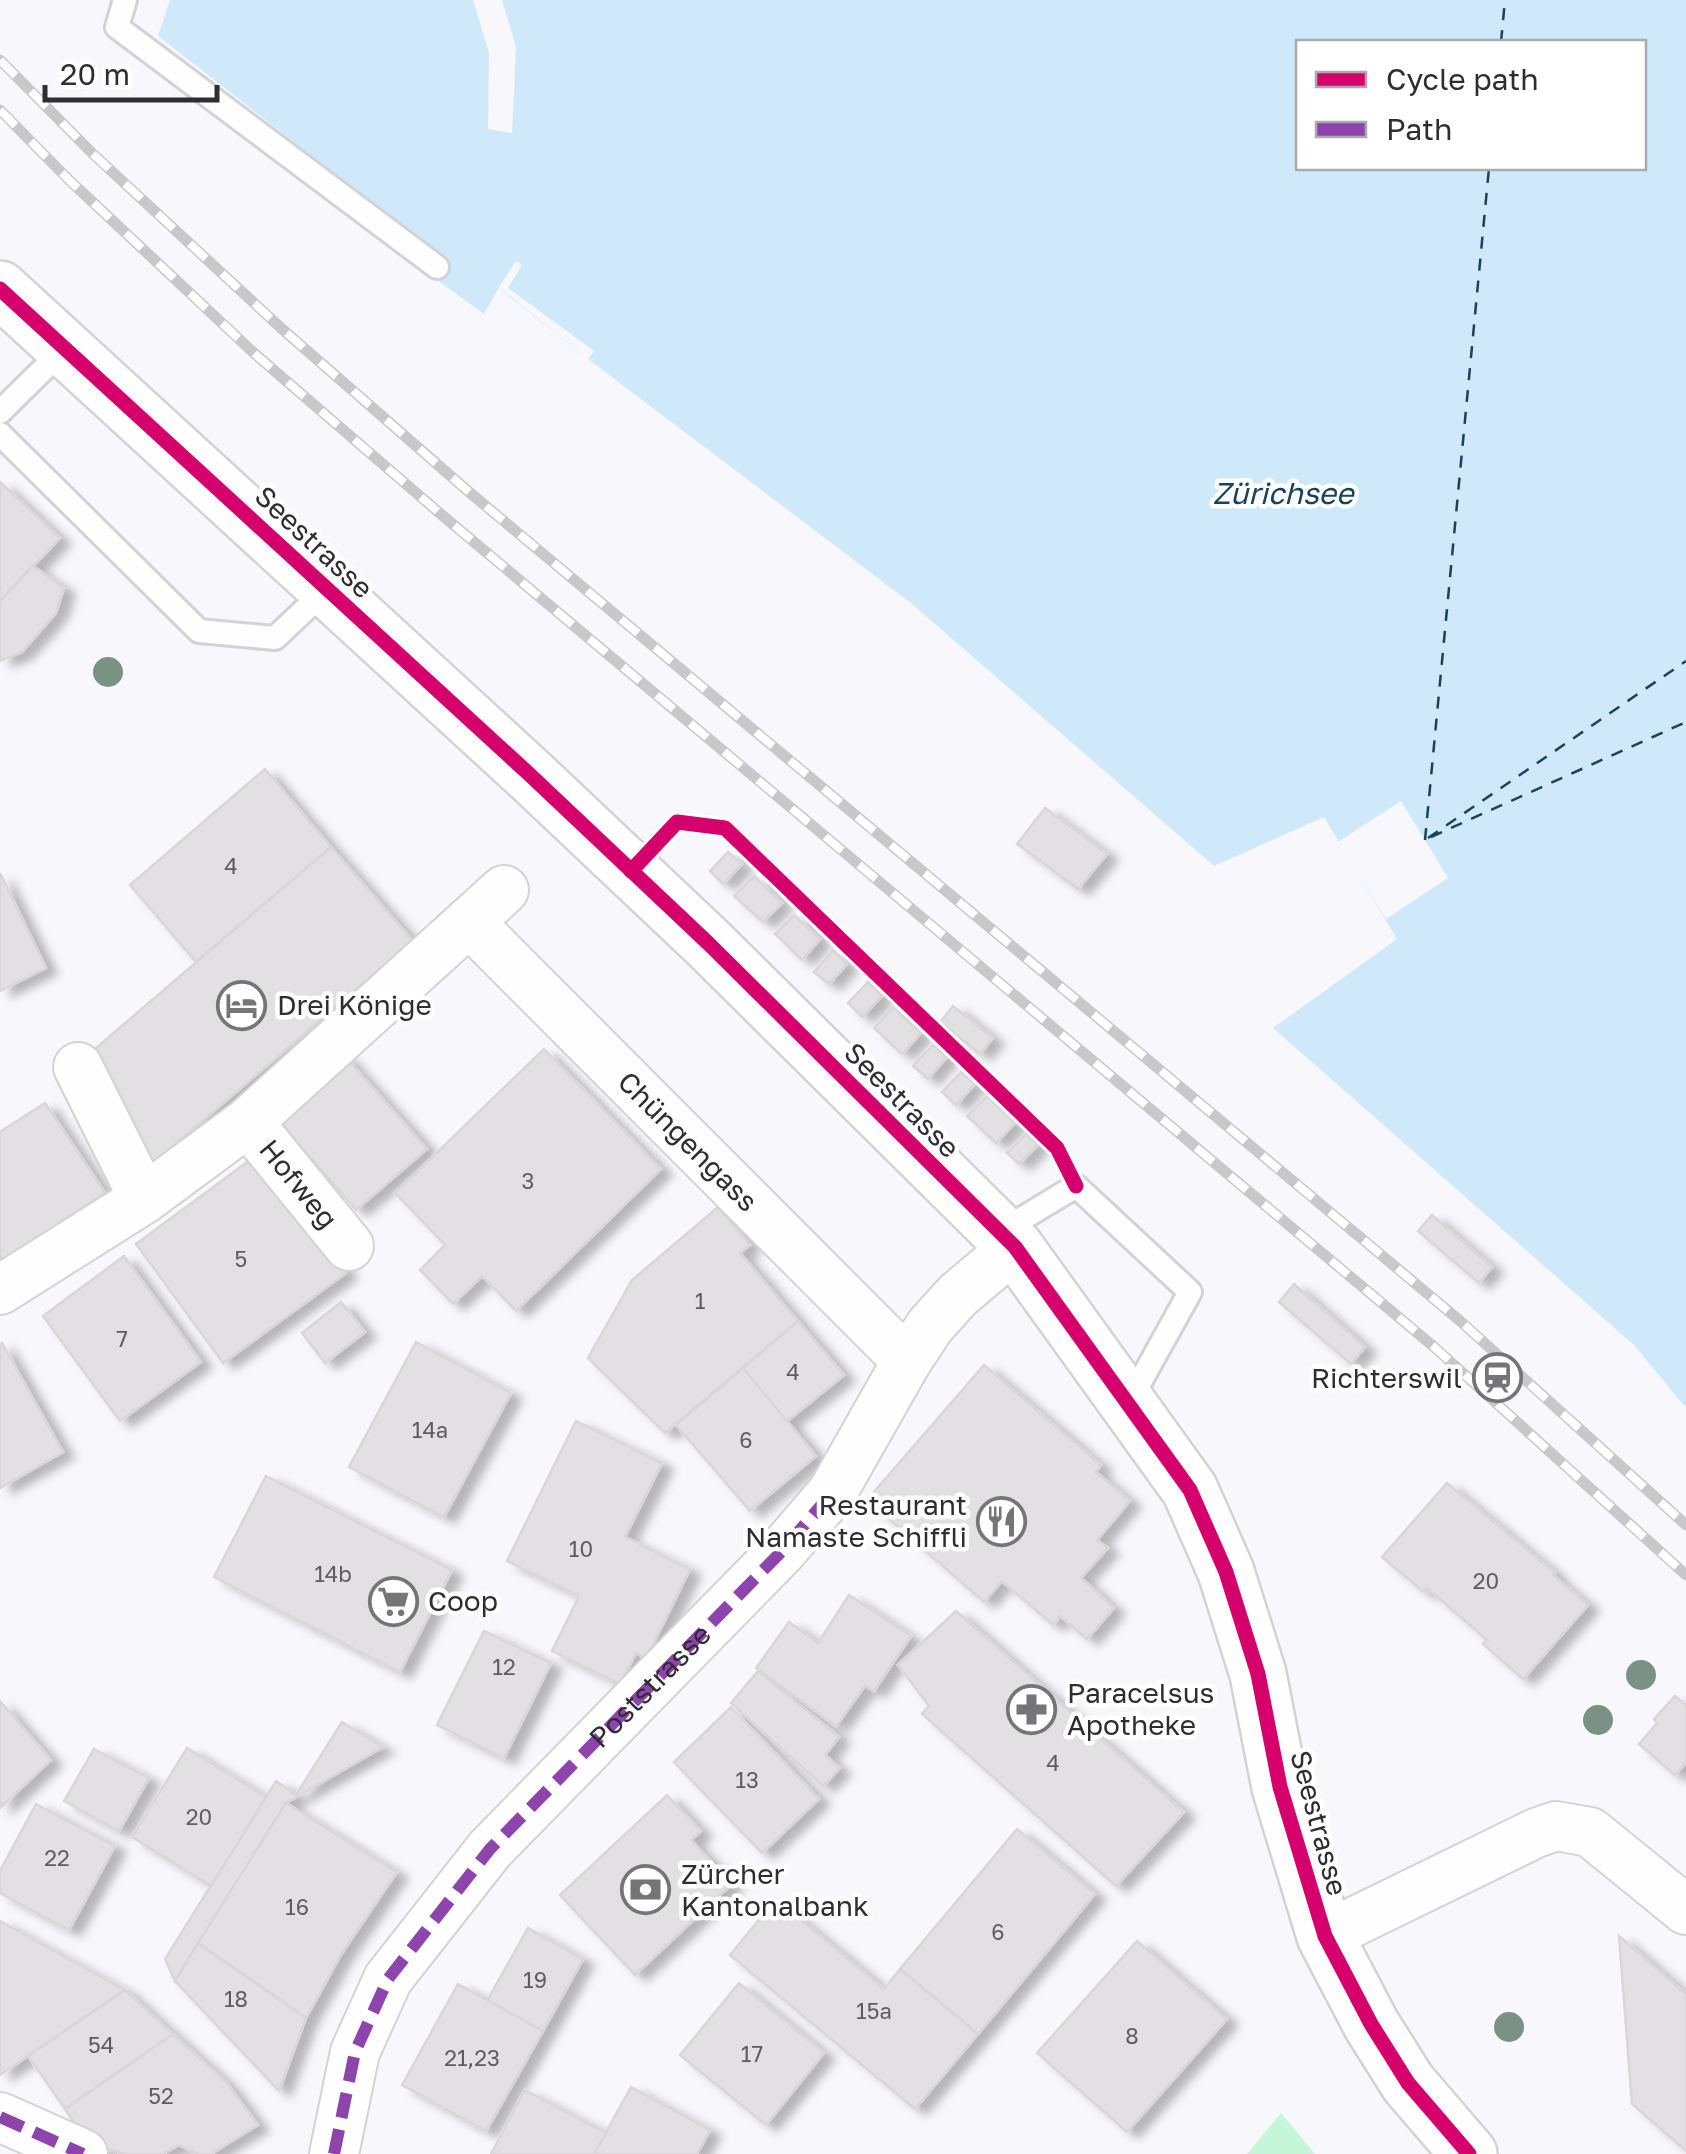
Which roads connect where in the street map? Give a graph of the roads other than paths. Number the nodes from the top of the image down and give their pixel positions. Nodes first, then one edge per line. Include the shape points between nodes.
1 (125, 0) edge
2 (437, 267) dead end
3 (0, 289) edge
4 (66, 347) junction
5 (0, 412) edge
6 (0, 434) edge
7 (328, 588) junction
8 (504, 890) dead end
9 (469, 922) junction
10 (78, 1067) dead end
11 (248, 1122) junction
12 (144, 1199) junction
13 (1008, 1239) junction
14 (350, 1246) dead end
15 (0, 1290) edge
16 (906, 1361) junction
17 (1129, 1402) junction
18 (1686, 1910) edge
19 (1325, 1936) junction
20 (0, 2118) edge
21 (83, 2154) edge
22 (334, 2154) edge
23 (1469, 2154) edge

1 - 2 lane via 117,27
3 - 4 main road, Seestrasse
4 - 5 lane
4 - 7 main road, Seestrasse
6 - 7 lane via 200,632 275,638
7 - 13 main road, Seestrasse via 709,944
8 - 9 street
9 - 11 street
9 - 16 street, Chüngengass
10 - 12 street
11 - 12 street
11 - 14 street, Hofweg
12 - 15 street
13 - 16 street, Poststrasse
13 - 17 main road, Seestrasse
13 - 17 lane via 1076,1186 1190,1292
16 - 22 street, Poststrasse via 832,1493 490,1849 388,1979 355,2052
17 - 19 main road, Seestrasse via 1190,1490 1226,1572
18 - 19 street via 1590,1832 1556,1826
19 - 23 main road, Seestrasse via 1408,2082
20 - 21 street

